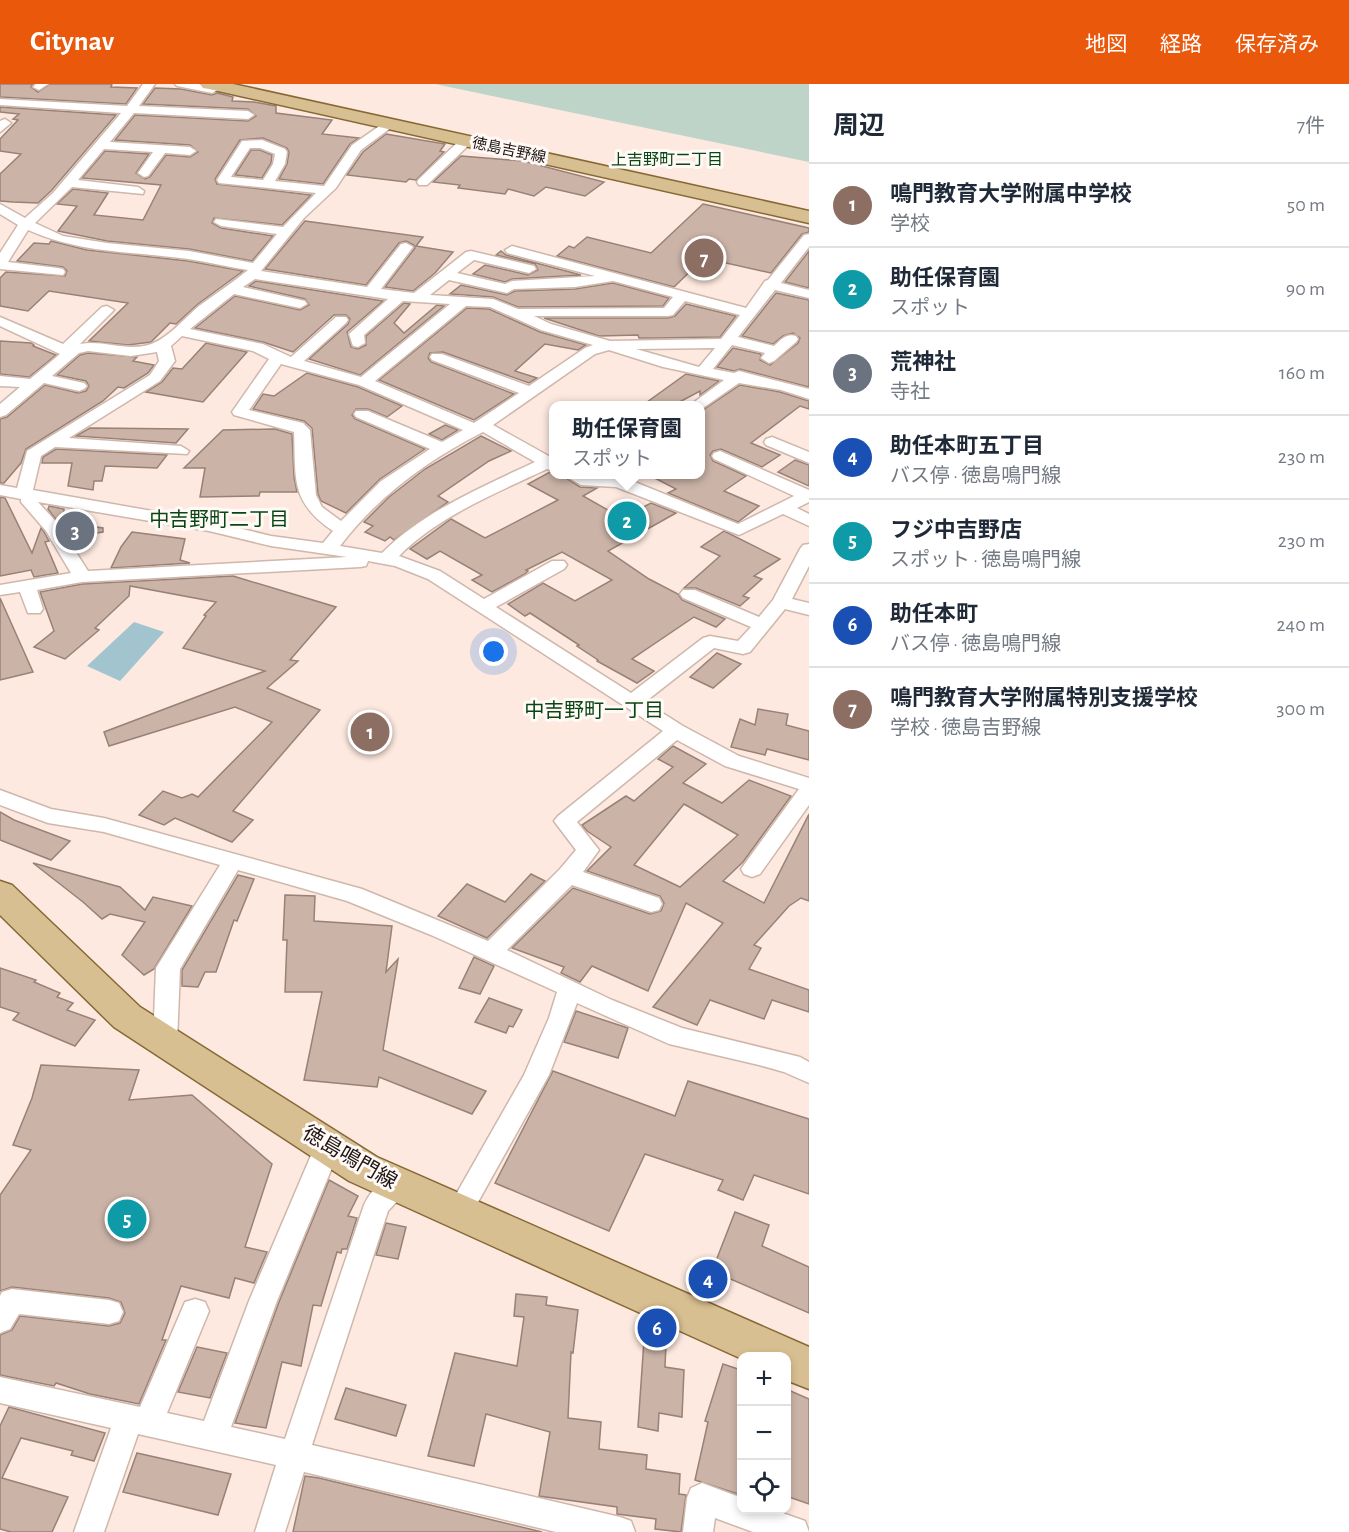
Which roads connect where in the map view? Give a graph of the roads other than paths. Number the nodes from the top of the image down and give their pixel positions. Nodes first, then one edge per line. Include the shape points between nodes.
1 (148, 84) edge
2 (181, 84) edge
3 (264, 84) edge
4 (210, 87) edge
5 (0, 102) edge
6 (131, 110) junction
7 (248, 114) dead end
8 (388, 124) junction
9 (466, 141) junction
10 (102, 145) junction
11 (162, 149) junction
12 (190, 151) dead end
13 (144, 173) dead end
14 (423, 182) dead end
15 (69, 183) junction
16 (267, 184) junction
17 (327, 190) junction
18 (138, 191) dead end
19 (809, 202) edge
20 (0, 208) edge
21 (809, 217) edge
22 (221, 222) dead end
23 (26, 224) junction
24 (286, 231) junction
25 (809, 239) edge
26 (406, 247) dead end
27 (512, 250) dead end
28 (0, 264) edge
29 (255, 271) junction
30 (58, 272) dead end
31 (447, 275) junction
32 (617, 278) junction
33 (512, 284) junction
34 (770, 284) junction
35 (232, 289) junction
36 (371, 292) junction
37 (809, 294) edge
38 (682, 295) junction
39 (400, 296) junction
40 (417, 298) junction
41 (463, 301) junction
42 (493, 303) junction
43 (300, 304) dead end
44 (107, 310) dead end
45 (513, 312) junction
46 (748, 313) junction
47 (341, 320) dead end
48 (0, 321) edge
49 (179, 331) junction
50 (791, 339) dead end
51 (726, 341) junction
52 (358, 343) dead end
53 (163, 345) junction
54 (609, 345) junction
55 (68, 352) junction
56 (437, 357) dead end
57 (286, 360) junction
58 (703, 372) junction
59 (739, 376) junction
60 (0, 381) edge
61 (37, 381) junction
62 (364, 382) junction
63 (79, 386) dead end
64 (532, 392) junction
65 (809, 394) edge
66 (705, 401) edge
67 (0, 412) edge
68 (362, 414) dead end
69 (479, 428) junction
70 (52, 442) junction
71 (772, 442) dead end
72 (443, 449) junction
73 (181, 451) dead end
74 (720, 456) dead end
75 (809, 458) edge
76 (549, 463) edge
77 (549, 464) edge
78 (600, 479) edge
79 (0, 490) edge
80 (27, 495) junction
81 (808, 496) edge
82 (784, 508) junction
83 (809, 521) edge
84 (342, 530) junction
85 (329, 548) junction
86 (809, 549) edge
87 (366, 555) junction
88 (386, 559) junction
89 (558, 565) dead end
90 (82, 577) junction
91 (27, 586) junction
92 (0, 590) edge
93 (689, 594) dead end
94 (781, 602) junction
95 (484, 606) junction
96 (34, 609) dead end
97 (809, 609) edge
98 (762, 625) junction
99 (632, 702) junction
100 (676, 731) junction
101 (809, 785) edge
102 (809, 790) edge
103 (0, 797) edge
104 (233, 861) junction
105 (752, 869) dead end
106 (568, 874) junction
107 (0, 894) edge
108 (651, 904) dead end
109 (490, 953) junction
110 (570, 988) junction
111 (165, 1042) junction
112 (809, 1073) edge
113 (328, 1146) junction
114 (397, 1184) junction
115 (459, 1212) junction
116 (195, 1311) dead end
117 (109, 1312) dead end
118 (0, 1320) edge
119 (773, 1352) edge
120 (791, 1361) edge
121 (809, 1368) edge
122 (0, 1389) edge
123 (138, 1421) junction
124 (213, 1437) junction
125 (294, 1455) junction
126 (570, 1526) edge
127 (88, 1532) edge
128 (270, 1532) edge
129 (620, 1532) edge
130 (699, 1532) edge
131 (794, 1532) edge

1 - 6 street
2 - 4 street
3 - 19 main road, 徳島吉野線
4 - 8 main road, 徳島吉野線
5 - 6 street
6 - 7 street
6 - 10 street
8 - 9 main road, 徳島吉野線
8 - 17 street via 356,148
9 - 14 street
9 - 21 main road, 徳島吉野線
10 - 11 street
10 - 15 street
11 - 12 street
11 - 13 street
15 - 18 street
15 - 23 street
16 - 16 street via 223,180 246,144 262,144 281,152
16 - 17 street
17 - 24 street
20 - 23 street
22 - 24 street
23 - 28 street
23 - 29 street via 69,240 189,255
24 - 29 street
25 - 34 street
26 - 36 street
27 - 32 street
28 - 30 street
29 - 35 street
29 - 36 street
31 - 33 street
31 - 33 street via 459,265
31 - 40 street
32 - 33 street
32 - 38 street
33 - 42 street
34 - 37 street
34 - 46 street
35 - 43 street
35 - 49 street
36 - 39 street
38 - 45 street via 668,312
38 - 46 street
39 - 40 street
39 - 52 street via 356,334
40 - 41 street
41 - 42 street
41 - 62 street
42 - 45 street
44 - 55 street
45 - 54 street via 546,327
46 - 51 street
47 - 57 street
48 - 55 street
49 - 53 street
49 - 57 street via 258,347
50 - 51 street via 772,354
51 - 54 street
51 - 58 street
53 - 55 street via 131,352 88,347
53 - 70 street via 167,361 155,378
54 - 58 street
54 - 64 street via 590,351
55 - 61 street
56 - 64 street
57 - 62 street
57 - 84 street via 240,412 302,430 310,502
58 - 59 street
59 - 65 street
59 - 66 street
60 - 61 street
61 - 63 street
61 - 67 street
62 - 69 street
64 - 69 street
68 - 72 street
69 - 72 street
69 - 76 street via 494,431
70 - 73 street
70 - 80 street via 33,454
71 - 75 street
72 - 84 street via 387,485
74 - 81 street
77 - 88 street via 483,493 409,536
78 - 82 street via 619,482 739,530
79 - 80 street
80 - 85 street via 209,526 271,541
80 - 90 street
81 - 82 street
82 - 83 street
84 - 85 street
85 - 87 street
86 - 94 street
87 - 88 street
87 - 90 street via 361,562
88 - 95 street via 434,575
89 - 95 street
90 - 91 street
91 - 92 street
91 - 96 street
93 - 98 street
94 - 97 street
94 - 98 street
95 - 99 street
98 - 99 street via 742,648 710,642
99 - 100 street
100 - 101 street via 732,761
100 - 106 street via 565,820 588,850
102 - 105 street
103 - 104 street via 48,816 104,825
104 - 109 street via 354,895
104 - 111 street via 168,968
106 - 108 street
106 - 109 street
107 - 111 main road, 徳島鳴門線 via 126,1017
109 - 110 street
110 - 112 street via 678,1037 759,1055
110 - 115 street via 561,1023 537,1072
111 - 113 main road, 徳島鳴門線
113 - 114 main road, 徳島鳴門線 via 363,1169
113 - 124 street via 263,1301
114 - 115 main road, 徳島鳴門線
114 - 125 street via 377,1205
115 - 119 main road, 徳島鳴門線
116 - 123 street
117 - 118 street via 12,1301
120 - 121 main road
122 - 123 street
123 - 124 street
123 - 127 street
124 - 125 street
125 - 126 street
125 - 128 street
126 - 129 street
130 - 131 street via 702,1498

